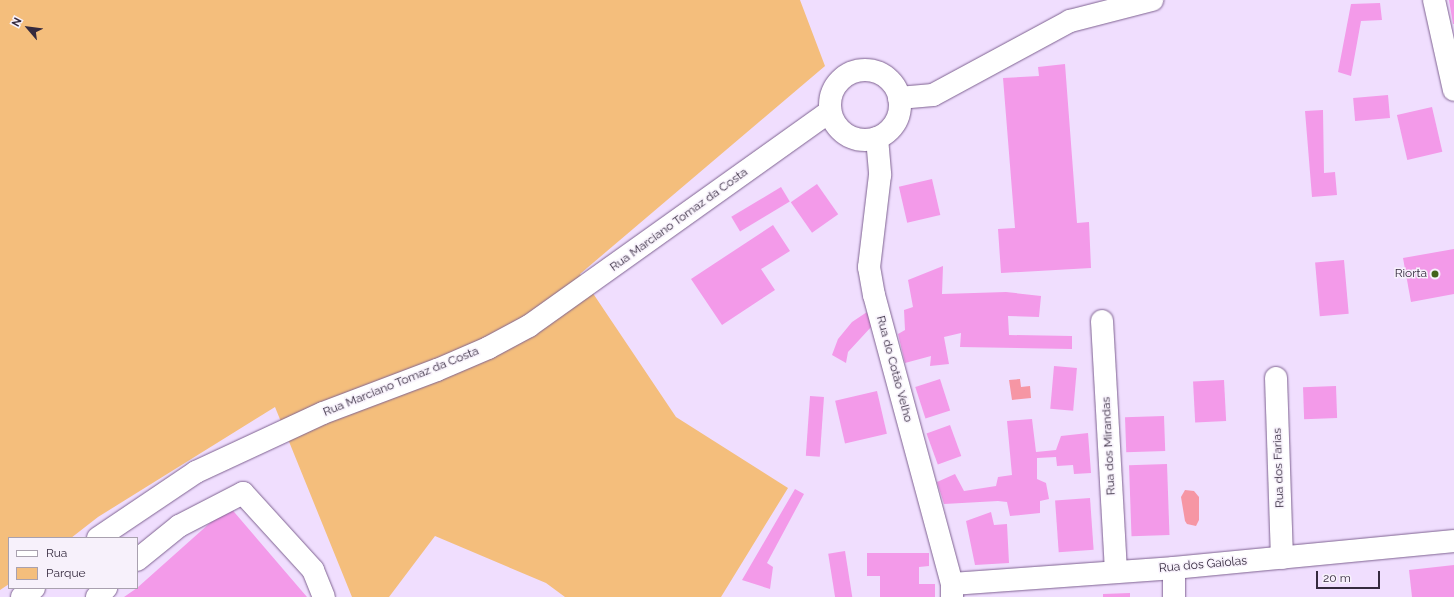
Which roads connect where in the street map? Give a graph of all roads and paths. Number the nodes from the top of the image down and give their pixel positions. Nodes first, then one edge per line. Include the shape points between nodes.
1 (1152, 0) edge
2 (1434, 0) edge
3 (1454, 90) edge
4 (900, 98) junction
5 (830, 111) junction
6 (877, 138) junction
7 (1102, 320) dead end
8 (1276, 378) dead end
9 (99, 537) edge
10 (1454, 541) edge
11 (1282, 558) junction
12 (138, 559) edge
13 (1174, 568) junction
14 (1116, 572) junction
15 (33, 589) edge
16 (105, 589) edge
17 (952, 591) edge
18 (22, 597) edge
19 (97, 597) edge
20 (324, 597) edge
21 (1174, 597) edge

1 - 4 street via 1070,21 933,95
2 - 3 street
4 - 5 street via 896,88 880,73 858,70 839,81 830,100
4 - 6 street via 900,108 893,126
5 - 6 street via 833,121 848,136 867,140
5 - 9 street, Rua Marciano Tomaz da Costa via 529,326 480,351 323,413 196,472
6 - 17 street, Rua do Cotão Velho via 880,175 869,266 874,295
7 - 14 street, Rua dos Mirandas
8 - 11 street, Rua dos Farias
10 - 11 street, Rua dos Gaiolas
11 - 13 street, Rua dos Gaiolas
12 - 20 street via 179,526 243,493 313,570
13 - 14 street, Rua dos Gaiolas
13 - 21 street
14 - 17 street, Rua dos Gaiolas
15 - 18 street
16 - 19 street

